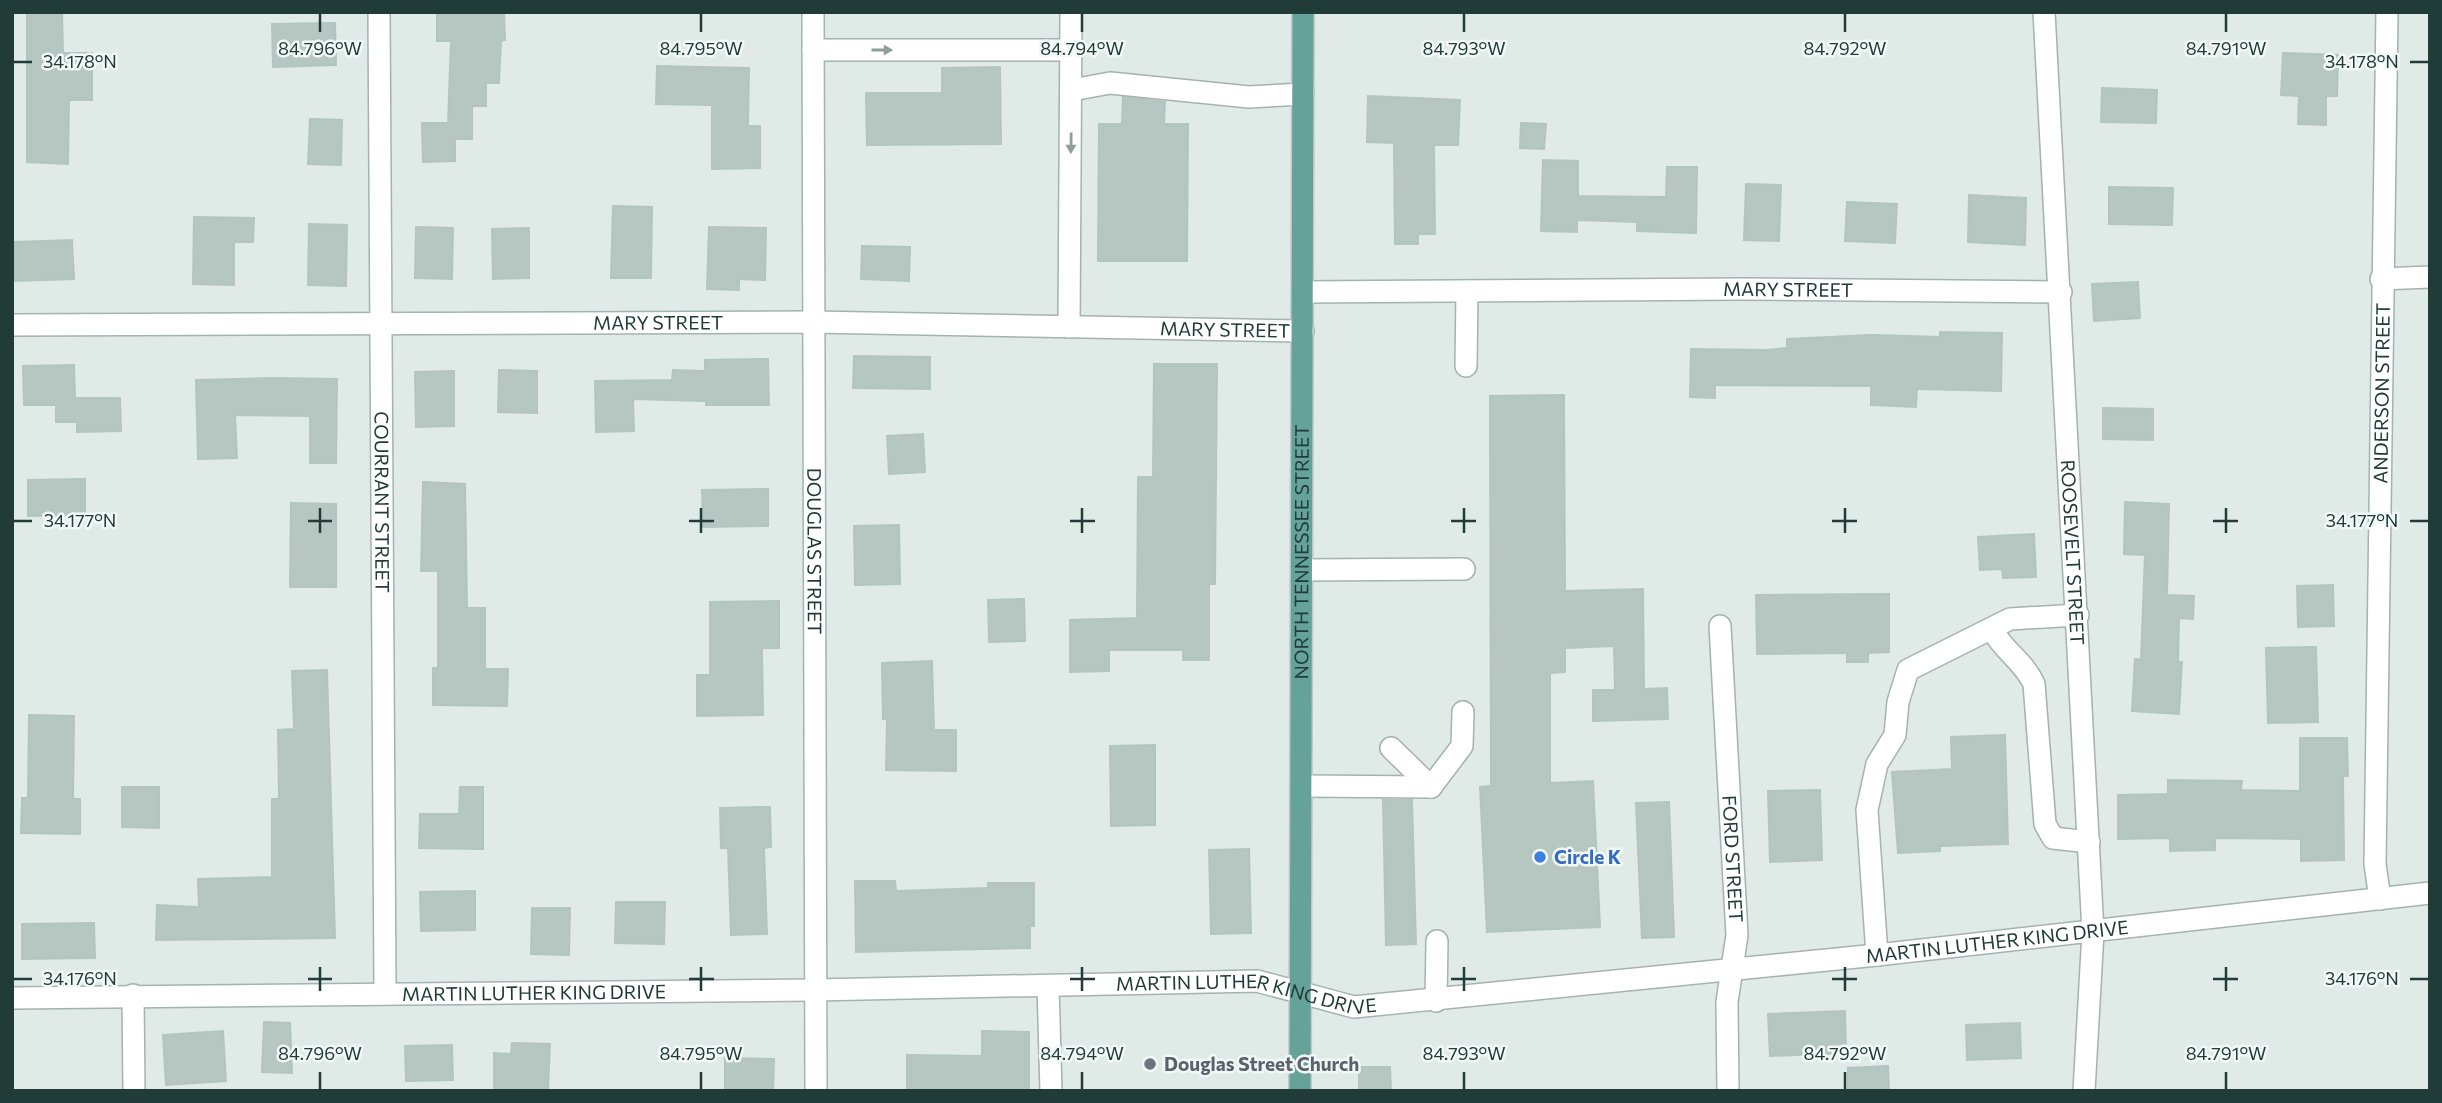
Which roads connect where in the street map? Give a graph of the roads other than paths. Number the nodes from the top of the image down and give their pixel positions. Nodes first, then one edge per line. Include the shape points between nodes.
1 (379, 12) edge
2 (814, 12) edge
3 (1071, 12) edge
4 (1303, 12) edge
5 (2044, 12) edge
6 (2387, 12) edge
7 (813, 50) junction
8 (1073, 50) junction
9 (1072, 90) junction
10 (1303, 94) junction
11 (2430, 277) edge
12 (2381, 279) junction
13 (1466, 291) junction
14 (1303, 292) junction
15 (2062, 292) junction
16 (813, 323) junction
17 (12, 325) edge
18 (380, 325) junction
19 (1069, 327) junction
20 (1303, 331) junction
21 (1466, 366) dead end
22 (1464, 569) dead end
23 (1302, 570) junction
24 (2078, 615) junction
25 (1720, 626) dead end
26 (1992, 630) junction
27 (1463, 712) dead end
28 (1391, 748) dead end
29 (1301, 786) junction
30 (1431, 788) junction
31 (2089, 842) junction
32 (2430, 893) edge
33 (2381, 899) junction
34 (2094, 932) junction
35 (1437, 942) dead end
36 (1877, 955) junction
37 (1732, 970) junction
38 (1048, 986) junction
39 (814, 990) junction
40 (1300, 990) junction
41 (385, 992) junction
42 (133, 995) junction
43 (12, 998) edge
44 (1436, 1001) junction
45 (134, 1091) edge
46 (816, 1091) edge
47 (1051, 1091) edge
48 (1300, 1091) edge
49 (1728, 1091) edge
50 (2084, 1091) edge

1 - 18 street, COURRANT STREET
2 - 7 street, DOUGLAS STREET
3 - 8 street
4 - 10 main road, NORTH TENNESSEE STREET
5 - 15 street, ROOSEVELT STREET
6 - 12 street, ANDERSON STREET
7 -> 8 street
7 - 16 street, DOUGLAS STREET
8 - 9 street
9 - 10 street via 1110,83 1249,97
9 -> 19 street
10 - 14 main road, NORTH TENNESSEE STREET
11 - 12 street
12 - 33 street, ANDERSON STREET via 2375,864
13 - 14 street, MARY STREET
13 - 15 street, MARY STREET
13 - 21 street
14 - 20 main road, NORTH TENNESSEE STREET
15 - 24 street, ROOSEVELT STREET
16 - 18 street, MARY STREET
16 - 19 street, MARY STREET
16 - 39 street, DOUGLAS STREET
17 - 18 street, MARY STREET
18 - 41 street, COURRANT STREET
19 - 20 street, MARY STREET
20 - 23 main road, NORTH TENNESSEE STREET
22 - 23 street
23 - 29 main road, NORTH TENNESSEE STREET
24 - 26 street via 2010,619
24 - 31 street, ROOSEVELT STREET
25 - 37 street, FORD STREET via 1737,935
26 - 31 street via 2004,650 2026,668 2034,684 2045,824 2053,838
26 - 36 street via 1908,670 1898,702 1895,735 1877,765 1867,810
27 - 30 street via 1462,746
28 - 30 street
29 - 30 street
29 - 40 main road, NORTH TENNESSEE STREET
31 - 34 street, ROOSEVELT STREET
32 - 33 street, MARTIN LUTHER KING DRIVE
33 - 34 street, MARTIN LUTHER KING DRIVE
34 - 36 street, MARTIN LUTHER KING DRIVE
34 - 50 street, ROOSEVELT STREET
35 - 44 street
36 - 37 street, MARTIN LUTHER KING DRIVE
37 - 44 street, MARTIN LUTHER KING DRIVE
37 - 49 street, FORD STREET via 1727,1002
38 - 39 street, MARTIN LUTHER KING DRIVE
38 - 40 street, MARTIN LUTHER KING DRIVE via 1256,981
38 - 47 street
39 - 41 street, MARTIN LUTHER KING DRIVE
39 - 46 street, DOUGLAS STREET
40 - 44 street, MARTIN LUTHER KING DRIVE via 1354,1007
40 - 48 main road, NORTH TENNESSEE STREET
41 - 42 street, MARTIN LUTHER KING DRIVE
42 - 43 street, MARTIN LUTHER KING DRIVE
42 - 45 street

